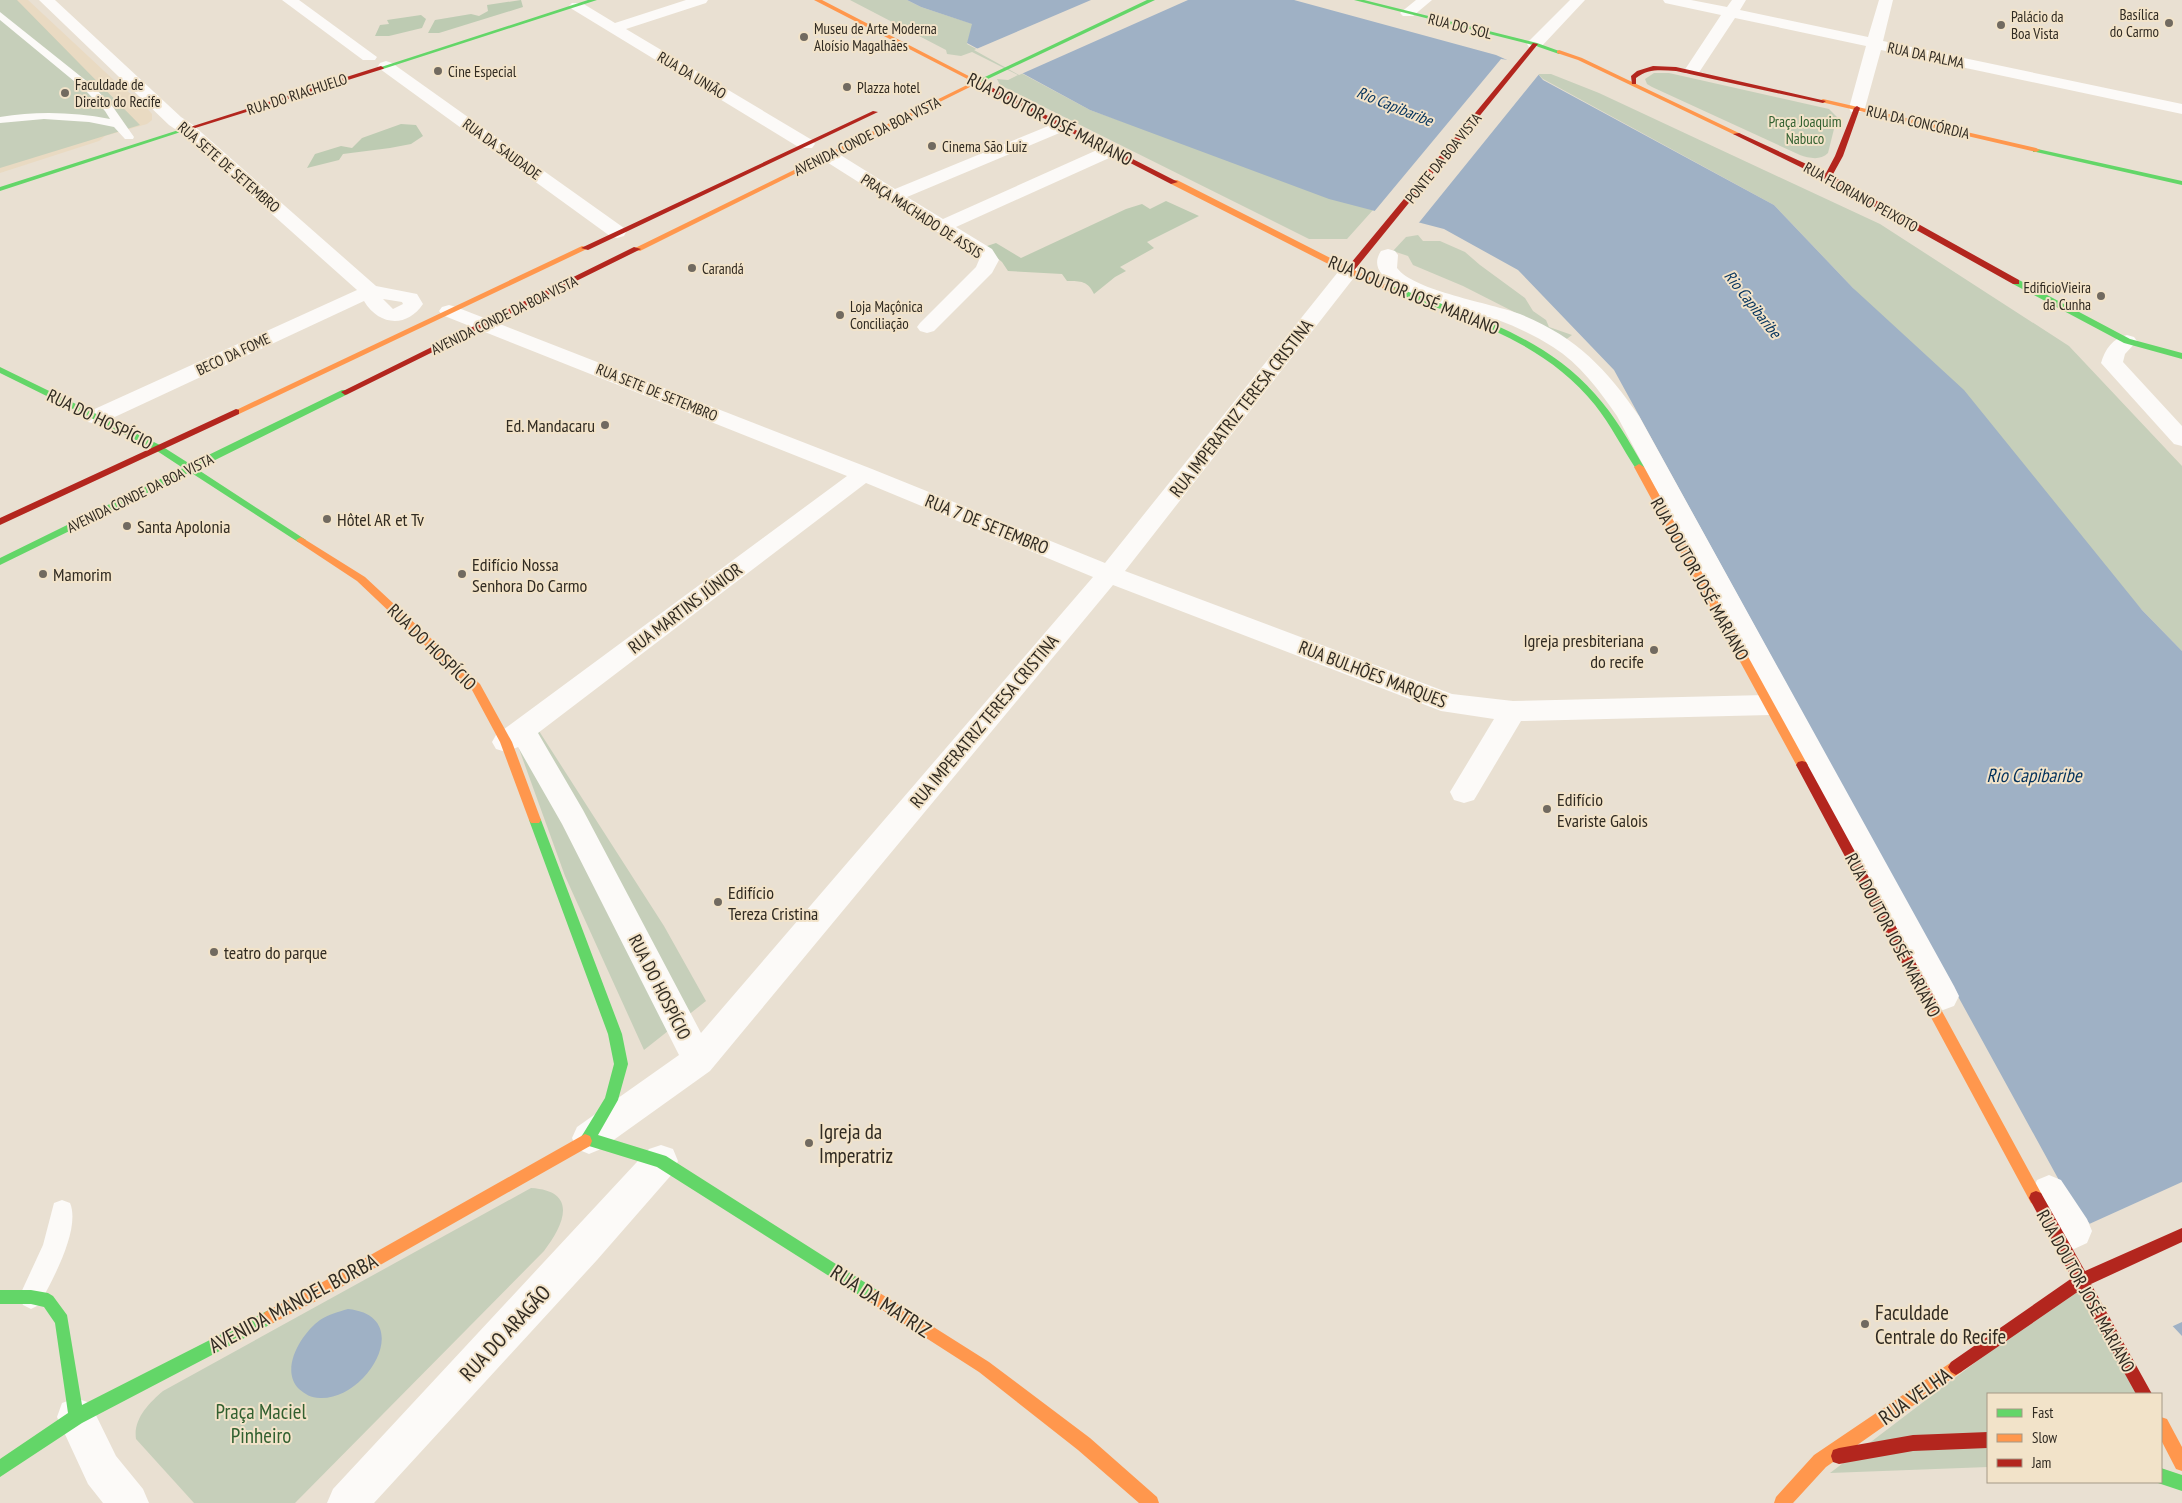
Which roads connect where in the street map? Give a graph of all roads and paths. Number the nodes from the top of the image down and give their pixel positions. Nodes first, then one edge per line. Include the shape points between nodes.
1 (46, 0) edge
2 (289, 0) edge
3 (594, 0) edge
4 (701, 0) edge
5 (818, 0) edge
6 (1152, 0) edge
7 (1357, 0) edge
8 (1425, 0) edge
9 (1578, 0) edge
10 (1670, 0) edge
11 (1886, 0) edge
12 (577, 6) junction
13 (1735, 7) edge
14 (1408, 13) junction
15 (0, 15) edge
16 (614, 28) junction
17 (1535, 44) junction
18 (1876, 44) junction
19 (378, 59) junction
20 (351, 63) dead end
21 (970, 66) dead end
22 (1692, 71) junction
23 (958, 72) junction
24 (943, 79) dead end
25 (977, 82) junction
26 (1634, 83) junction
27 (886, 107) dead end
28 (1857, 108) junction
29 (212, 109) dead end
30 (2182, 110) edge
31 (0, 120) edge
32 (118, 124) junction
33 (181, 125) junction
34 (1063, 125) junction
35 (129, 136) junction
36 (806, 144) junction
37 (1112, 150) junction
38 (828, 156) junction
39 (1828, 177) junction
40 (0, 178) edge
41 (2182, 182) edge
42 (0, 189) edge
43 (893, 196) junction
44 (942, 226) junction
45 (617, 232) junction
46 (1379, 251) junction
47 (1349, 272) junction
48 (370, 291) joint
49 (449, 311) junction
50 (485, 324) junction
51 (927, 327) dead end
52 (2127, 342) junction
53 (2182, 356) edge
54 (0, 370) edge
55 (96, 417) junction
56 (2182, 439) edge
57 (157, 447) junction
58 (190, 468) junction
59 (864, 474) junction
60 (0, 522) edge
61 (0, 562) edge
62 (1109, 574) junction
63 (1770, 705) junction
64 (1513, 711) junction
65 (514, 736) junction
66 (1464, 792) dead end
67 (698, 1060) junction
68 (588, 1139) junction
69 (661, 1161) junction
70 (62, 1211) dead end
71 (2074, 1230) dead end
72 (2182, 1235) edge
73 (2080, 1281) junction
74 (31, 1296) junction
75 (0, 1297) edge
76 (2143, 1393) edge
77 (76, 1417) junction
78 (2162, 1427) edge
79 (1987, 1440) edge
80 (1820, 1461) junction
81 (2182, 1463) edge
82 (0, 1469) edge
83 (2162, 1476) edge
84 (2182, 1483) edge
85 (128, 1503) edge
86 (347, 1503) edge
87 (1151, 1503) edge
88 (1782, 1503) edge

1 - 33 street, RUA SETE DE SETEMBRO
2 - 19 street, RUA DA SAUDADE
3 - 12 main road, RUA DO RIACHUELO
4 - 16 street
5 - 23 main road, RUA DOUTOR JOSÉ MARIANO
6 - 25 main road, AVENIDA CONDE DA BOA VISTA
7 - 14 main road, RUA DO SOL
8 - 14 street
9 - 17 street
10 - 13 street, RUA DA PALMA
11 - 18 street
12 - 16 street, RUA DA UNIÃO
12 - 19 main road, RUA DO RIACHUELO
13 - 18 street, RUA DA PALMA
13 - 22 street
14 - 17 main road, RUA DO SOL
15 - 32 lane via 90,89
16 - 36 street, RUA DA UNIÃO
17 - 26 main road, RUA FLORIANO PEIXOTO via 1566,53
17 - 46 main road, PONTE DA BOA VISTA
18 - 28 street
18 - 30 street, RUA DA PALMA
19 - 20 main road, RUA DO RIACHUELO
19 - 33 main road, RUA DO RIACHUELO
19 - 45 street, RUA DA SAUDADE
21 - 23 main road, AVENIDA CONDE DA BOA VISTA
22 - 26 main road, RUA DA CONCÓRDIA via 1669,67 1644,69 1633,77
22 - 28 main road, RUA DA CONCÓRDIA
23 - 24 main road, AVENIDA CONDE DA BOA VISTA
23 - 25 main road, RUA DOUTOR JOSÉ MARIANO
25 - 34 main road, RUA DOUTOR JOSÉ MARIANO
25 - 38 main road, AVENIDA CONDE DA BOA VISTA
26 - 39 main road, RUA FLORIANO PEIXOTO
27 - 36 main road, AVENIDA CONDE DA BOA VISTA
28 - 39 main road
28 - 41 main road, RUA DA CONCÓRDIA
29 - 33 main road, RUA DO RIACHUELO
31 - 32 lane via 35,116 71,117
32 - 35 lane
33 - 35 main road, RUA DO RIACHUELO
33 - 42 main road, RUA DO RIACHUELO
33 - 48 street, RUA SETE DE SETEMBRO
34 - 37 main road, RUA DOUTOR JOSÉ MARIANO
34 - 43 street
35 - 40 main road, RUA DO RIACHUELO
36 - 45 main road, AVENIDA CONDE DA BOA VISTA
37 - 44 street
37 - 47 main road, RUA DOUTOR JOSÉ MARIANO
38 - 43 street, PRAÇA MACHADO DE ASSIS
38 - 50 main road, AVENIDA CONDE DA BOA VISTA
39 - 52 main road, RUA FLORIANO PEIXOTO
43 - 44 street, PRAÇA MACHADO DE ASSIS
44 - 51 street, PRAÇA MACHADO DE ASSIS via 985,252 989,260 986,269
45 - 49 main road, AVENIDA CONDE DA BOA VISTA
46 - 47 main road, PONTE DA BOA VISTA
46 - 71 street via 1392,276 1410,286 1504,315 1563,344 1582,359 1628,416 2045,1186
47 - 62 street, RUA IMPERATRIZ TERESA CRISTINA
47 - 63 main road, RUA DOUTOR JOSÉ MARIANO via 1523,340 1578,380 1611,420
48 - 55 street, BECO DA FOME
49 - 50 street, RUA SETE DE SETEMBRO
49 - 57 main road, AVENIDA CONDE DA BOA VISTA
50 - 58 main road, AVENIDA CONDE DA BOA VISTA
50 - 59 street, RUA SETE DE SETEMBRO
52 - 53 main road, RUA FLORIANO PEIXOTO
52 - 56 street via 2115,352 2112,363
54 - 55 main road, RUA DO HOSPÍCIO
55 - 57 main road, RUA DO HOSPÍCIO
57 - 58 main road, RUA DO HOSPÍCIO
57 - 60 main road, AVENIDA CONDE DA BOA VISTA
58 - 61 main road, AVENIDA CONDE DA BOA VISTA
58 - 65 main road, RUA DO HOSPÍCIO via 361,579 476,688
59 - 62 street, RUA 7 DE SETEMBRO
59 - 65 street, RUA MARTINS JÚNIOR
62 - 64 street, RUA BULHÕES MARQUES via 1450,704
62 - 67 street, RUA IMPERATRIZ TERESA CRISTINA
63 - 64 street, RUA BULHÕES MARQUES
63 - 73 main road, RUA DOUTOR JOSÉ MARIANO
64 - 66 street
65 - 67 street, RUA DO HOSPÍCIO via 573,818
65 - 68 main road, RUA DO HOSPÍCIO via 612,1025 621,1064 611,1100
67 - 68 street, RUA IMPERATRIZ TERESA CRISTINA
68 - 69 main road, RUA DA MATRIZ
68 - 77 main road, AVENIDA MANOEL BORBA via 317,1293
69 - 86 street, RUA DO ARAGÃO
69 - 87 main road, RUA DA MATRIZ via 984,1368 1084,1444
70 - 74 lane via 60,1233
72 - 73 main road, RUA VELHA
73 - 76 main road, RUA DOUTOR JOSÉ MARIANO
73 - 80 main road, RUA VELHA
74 - 75 main road
74 - 77 main road via 48,1301 62,1320
77 - 82 main road, AVENIDA MANOEL BORBA
77 - 85 street via 102,1470
78 - 81 main road
79 - 80 main road via 1910,1442 1873,1447
80 - 88 main road, RUA VELHA
83 - 84 main road

